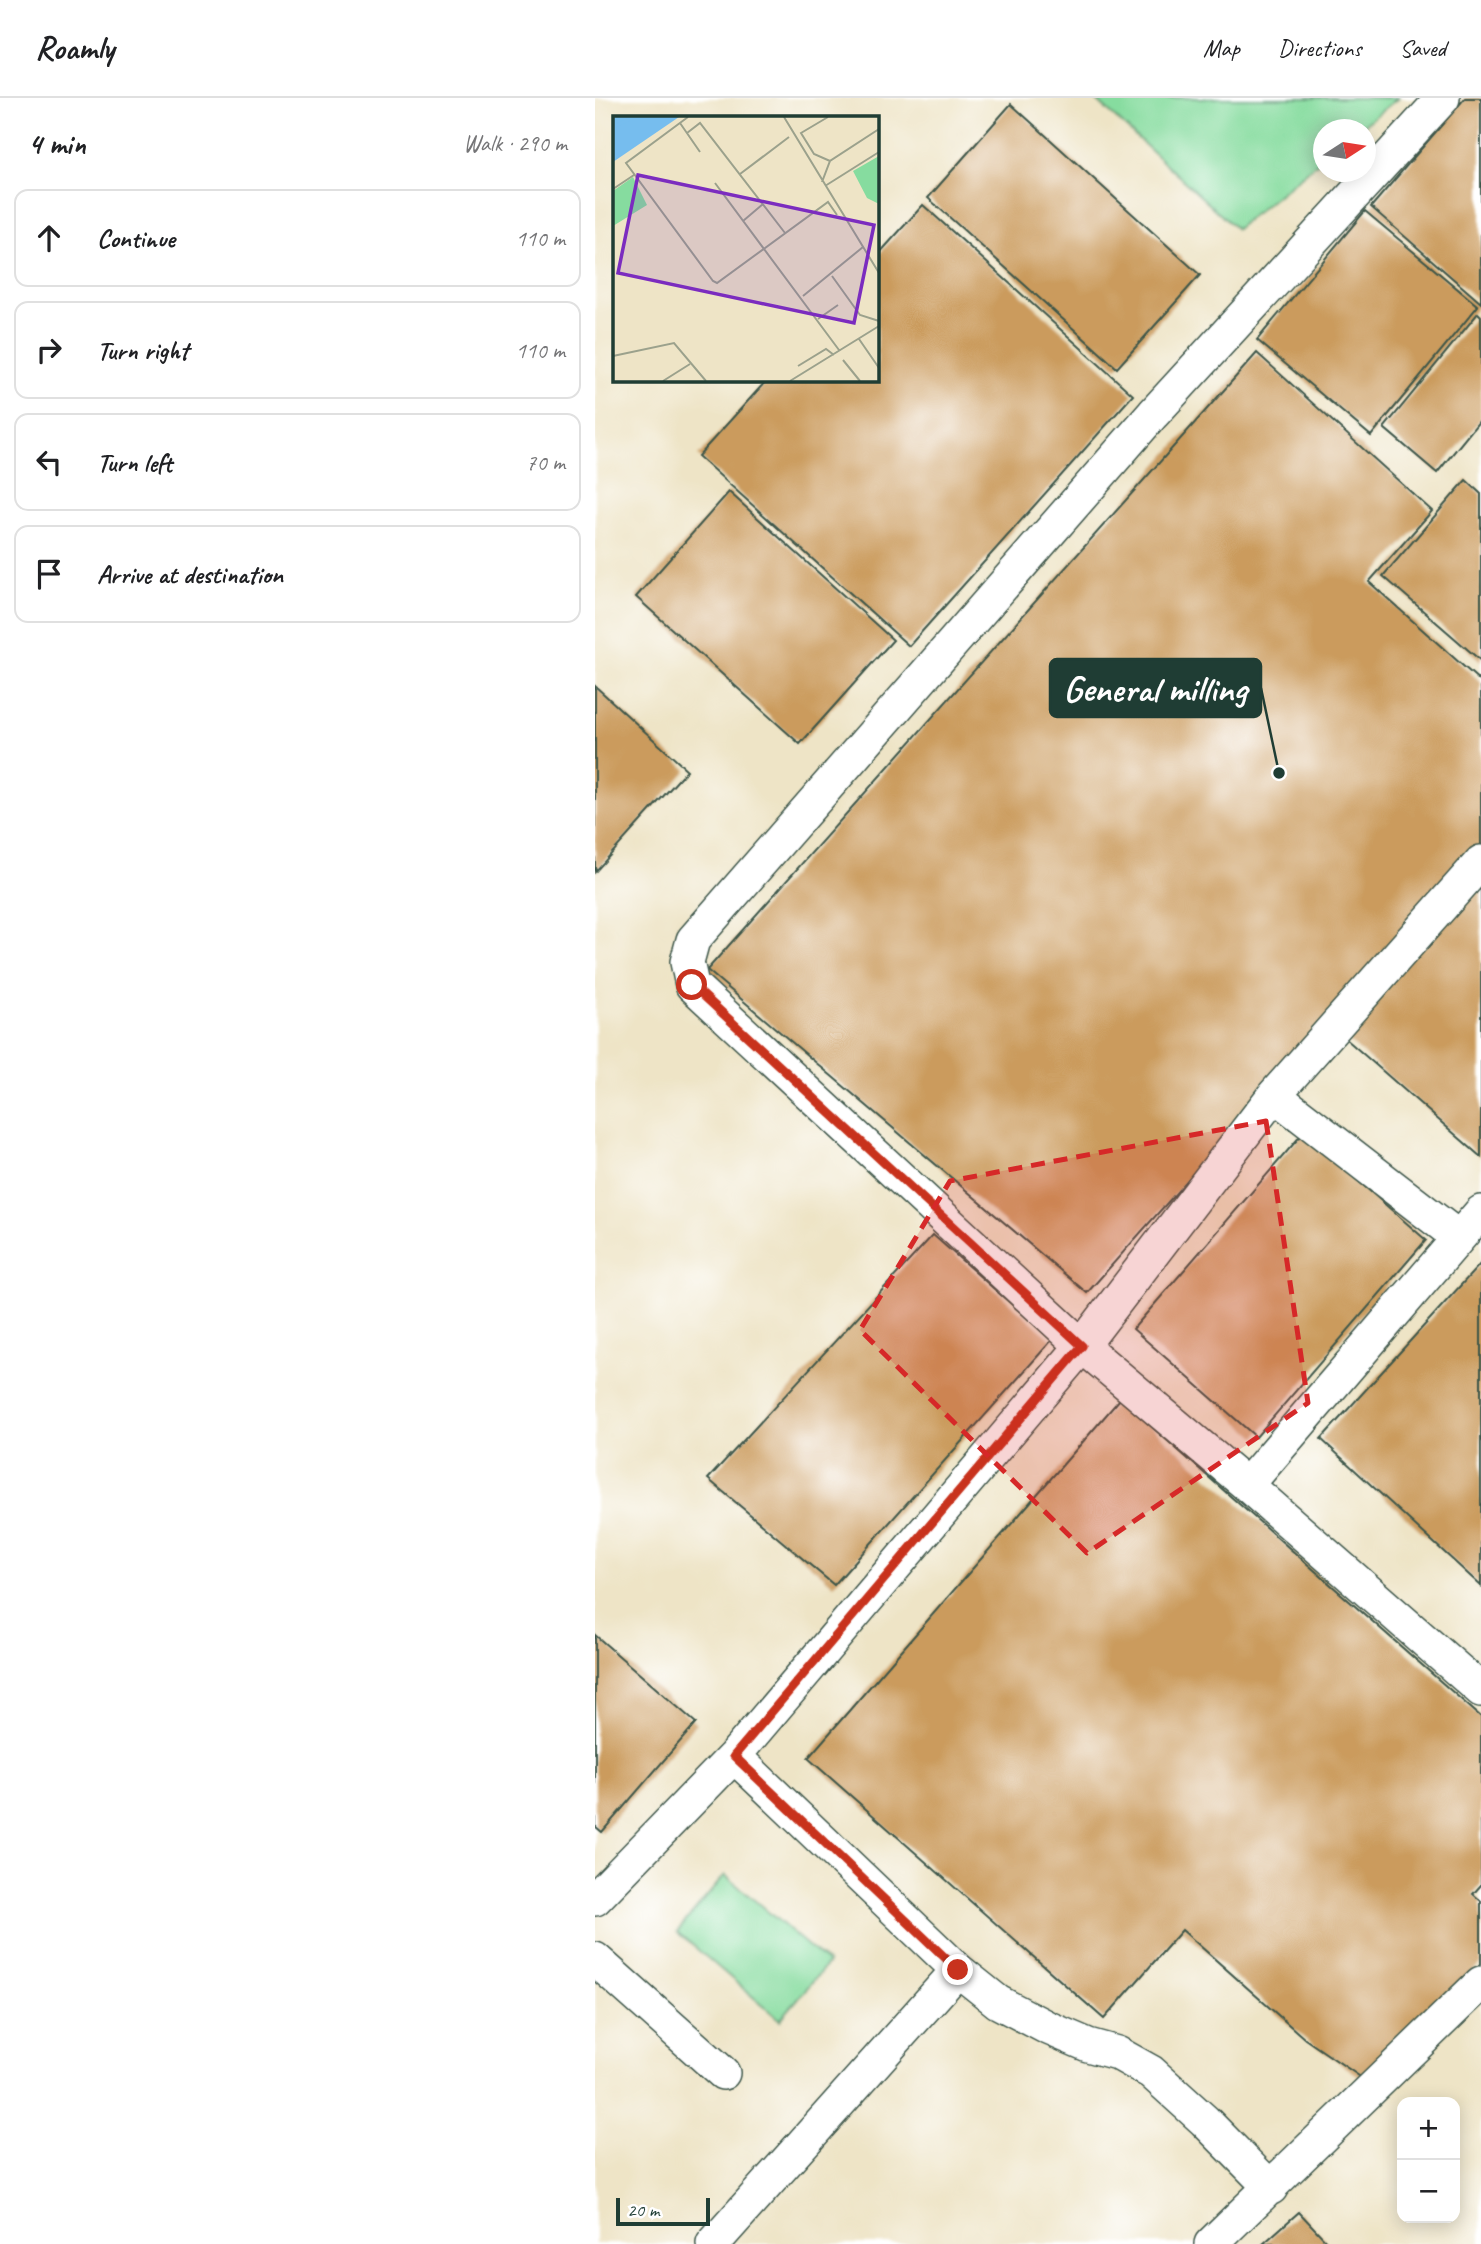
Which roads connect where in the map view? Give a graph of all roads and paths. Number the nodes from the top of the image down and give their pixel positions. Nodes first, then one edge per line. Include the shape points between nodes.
1 (1443, 98) edge
2 (1481, 862) edge
3 (1274, 1095) junction
4 (1481, 1212) edge
5 (1458, 1237) junction
6 (1082, 1346) junction
7 (1247, 1485) junction
8 (1481, 1690) edge
9 (734, 1756) junction
10 (595, 1899) edge
11 (595, 1959) edge
12 (958, 1970) junction
13 (1481, 1983) edge
14 (723, 2073) dead end
15 (1271, 2188) junction
16 (713, 2244) edge
17 (1211, 2244) edge

1 - 6 street via 1143,425 693,940 687,962 692,985
2 - 3 street
3 - 5 street
3 - 6 street
4 - 5 street
5 - 7 street
6 - 7 street
6 - 9 street
7 - 8 street
9 - 10 street
9 - 12 street
11 - 14 street
12 - 15 street via 998,2002 1151,2072
12 - 16 street
13 - 15 street
15 - 17 street

